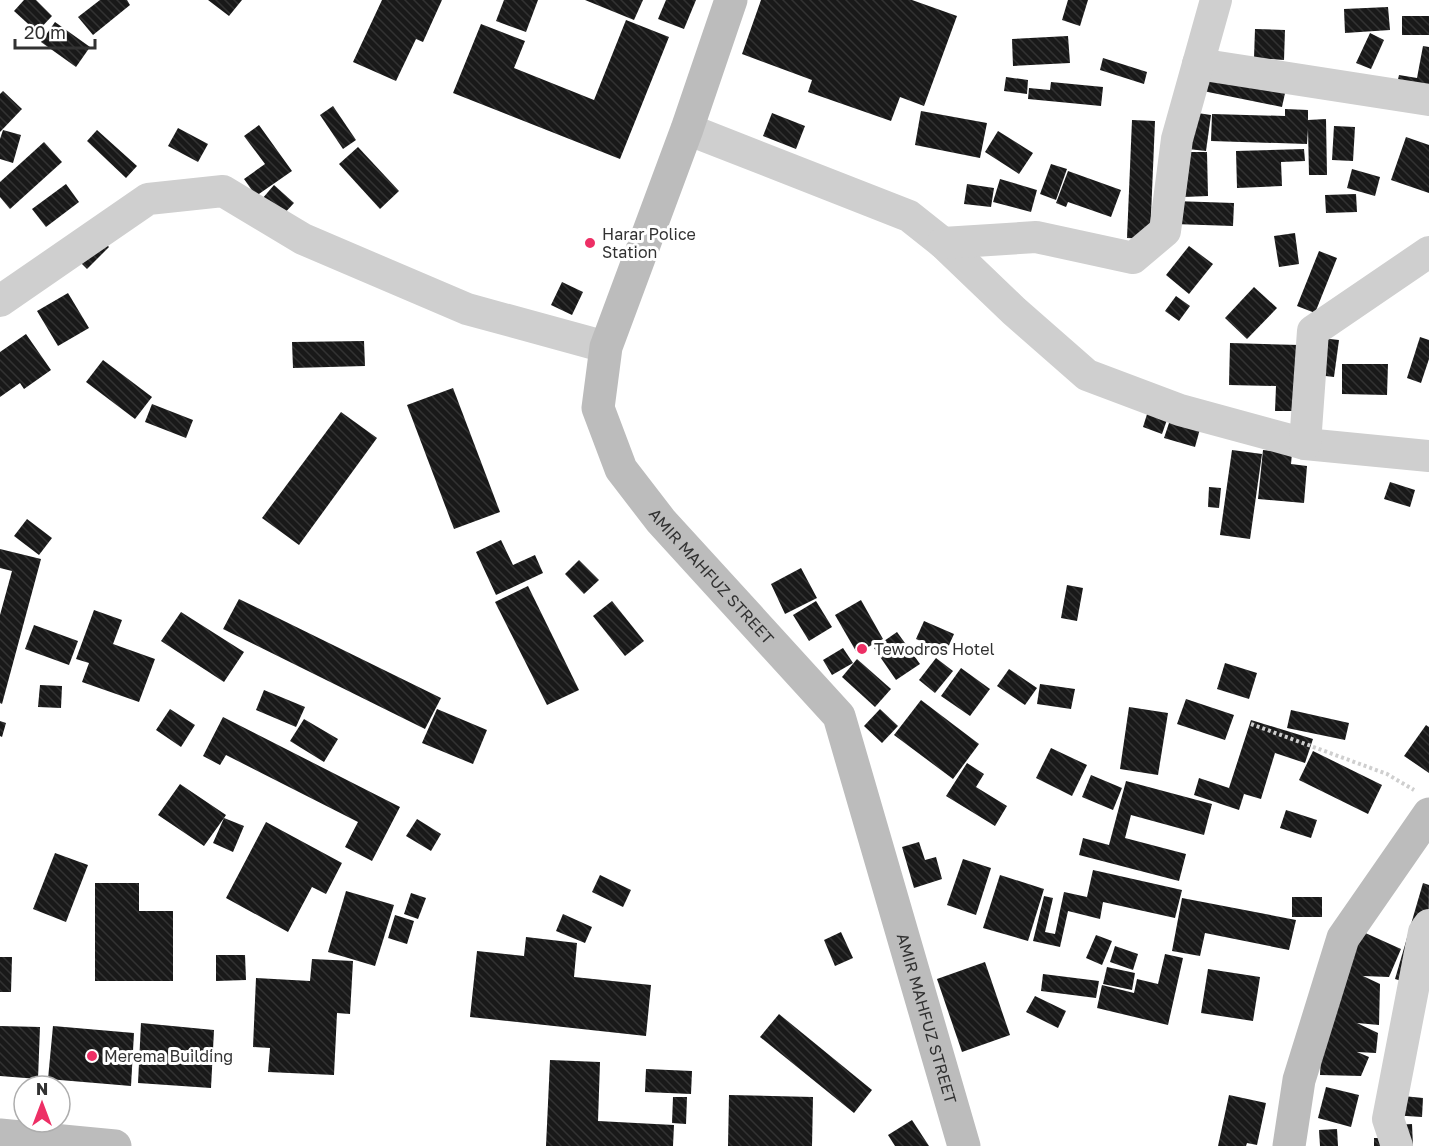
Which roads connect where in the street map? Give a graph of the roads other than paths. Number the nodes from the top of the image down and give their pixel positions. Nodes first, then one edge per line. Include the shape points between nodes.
1 (731, 0) edge
2 (1216, 0) edge
3 (1198, 64) junction
4 (1429, 100) edge
5 (687, 129) junction
6 (943, 243) junction
7 (1429, 252) edge
8 (0, 301) edge
9 (606, 347) junction
10 (1305, 444) junction
11 (1429, 456) edge
12 (1425, 804) edge
13 (1429, 925) edge
14 (1418, 1012) edge
15 (0, 1135) edge
16 (116, 1146) edge
17 (964, 1146) edge
18 (1289, 1146) edge
19 (1397, 1146) edge

1 - 5 main road, AMIR MAHFUZ STREET
2 - 3 street
3 - 4 street
3 - 6 street via 1177,139 1165,231 1133,258 1036,237
5 - 6 street via 909,216
5 - 9 main road, AMIR MAHFUZ STREET
6 - 10 street via 1087,375 1180,410
7 - 10 street via 1313,331
8 - 9 street via 148,199 223,191 303,240 467,309
9 - 17 main road, AMIR MAHFUZ STREET via 598,408 621,469 661,521 838,716
10 - 11 street
12 - 18 main road via 1342,938 1299,1080
13 - 14 street via 1424,932
14 - 19 street via 1388,1119
15 - 16 main road

